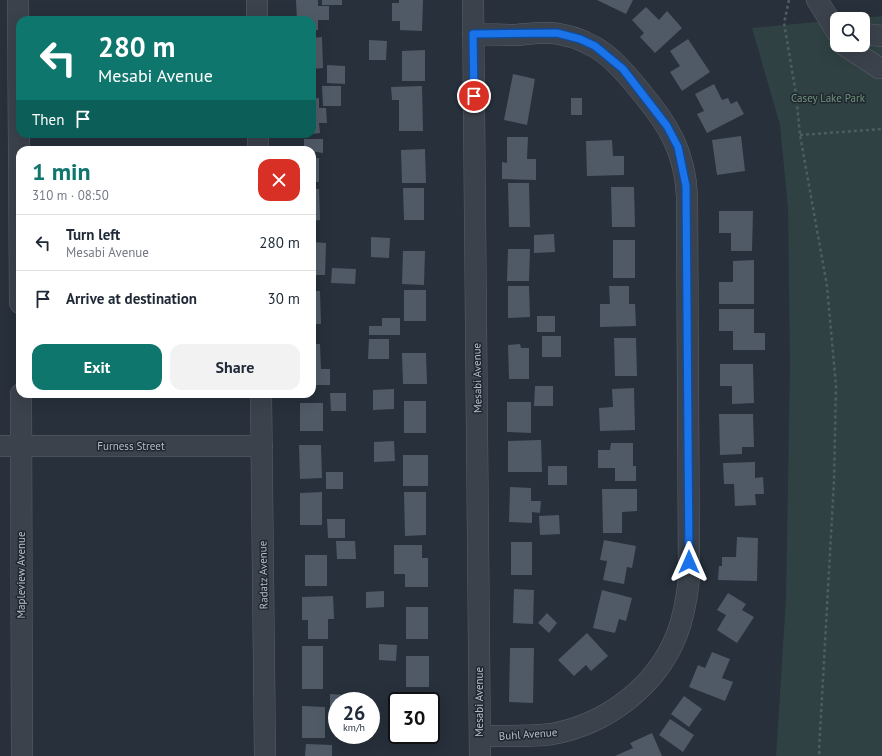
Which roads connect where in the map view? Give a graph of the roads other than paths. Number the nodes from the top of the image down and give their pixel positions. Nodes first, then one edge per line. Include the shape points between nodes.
1 (18, 0) edge
2 (257, 0) edge
3 (473, 0) edge
4 (817, 0) edge
5 (18, 16) edge
6 (257, 16) edge
7 (830, 20) edge
8 (473, 34) junction
9 (870, 35) edge
10 (882, 36) edge
11 (855, 52) edge
12 (882, 68) edge
13 (21, 398) edge
14 (261, 398) edge
15 (0, 446) edge
16 (262, 446) junction
17 (21, 447) junction
18 (480, 746) edge
19 (22, 756) edge
20 (265, 756) edge

1 - 5 street
2 - 6 street
3 - 8 street, Mesabi Avenue
4 - 7 street
8 - 18 street, Mesabi Avenue
8 - 18 street, Buhl Avenue via 557,33 585,41 614,60 667,126 678,147 684,169 687,204 689,578 686,606 677,634 654,674 635,695 616,709 574,729
9 - 10 street
11 - 12 street
13 - 17 street, Mapleview Avenue
14 - 16 street, Radatz Avenue
15 - 17 street, Furness Street
16 - 17 street, Furness Street
16 - 20 street, Radatz Avenue
17 - 19 street, Mapleview Avenue

